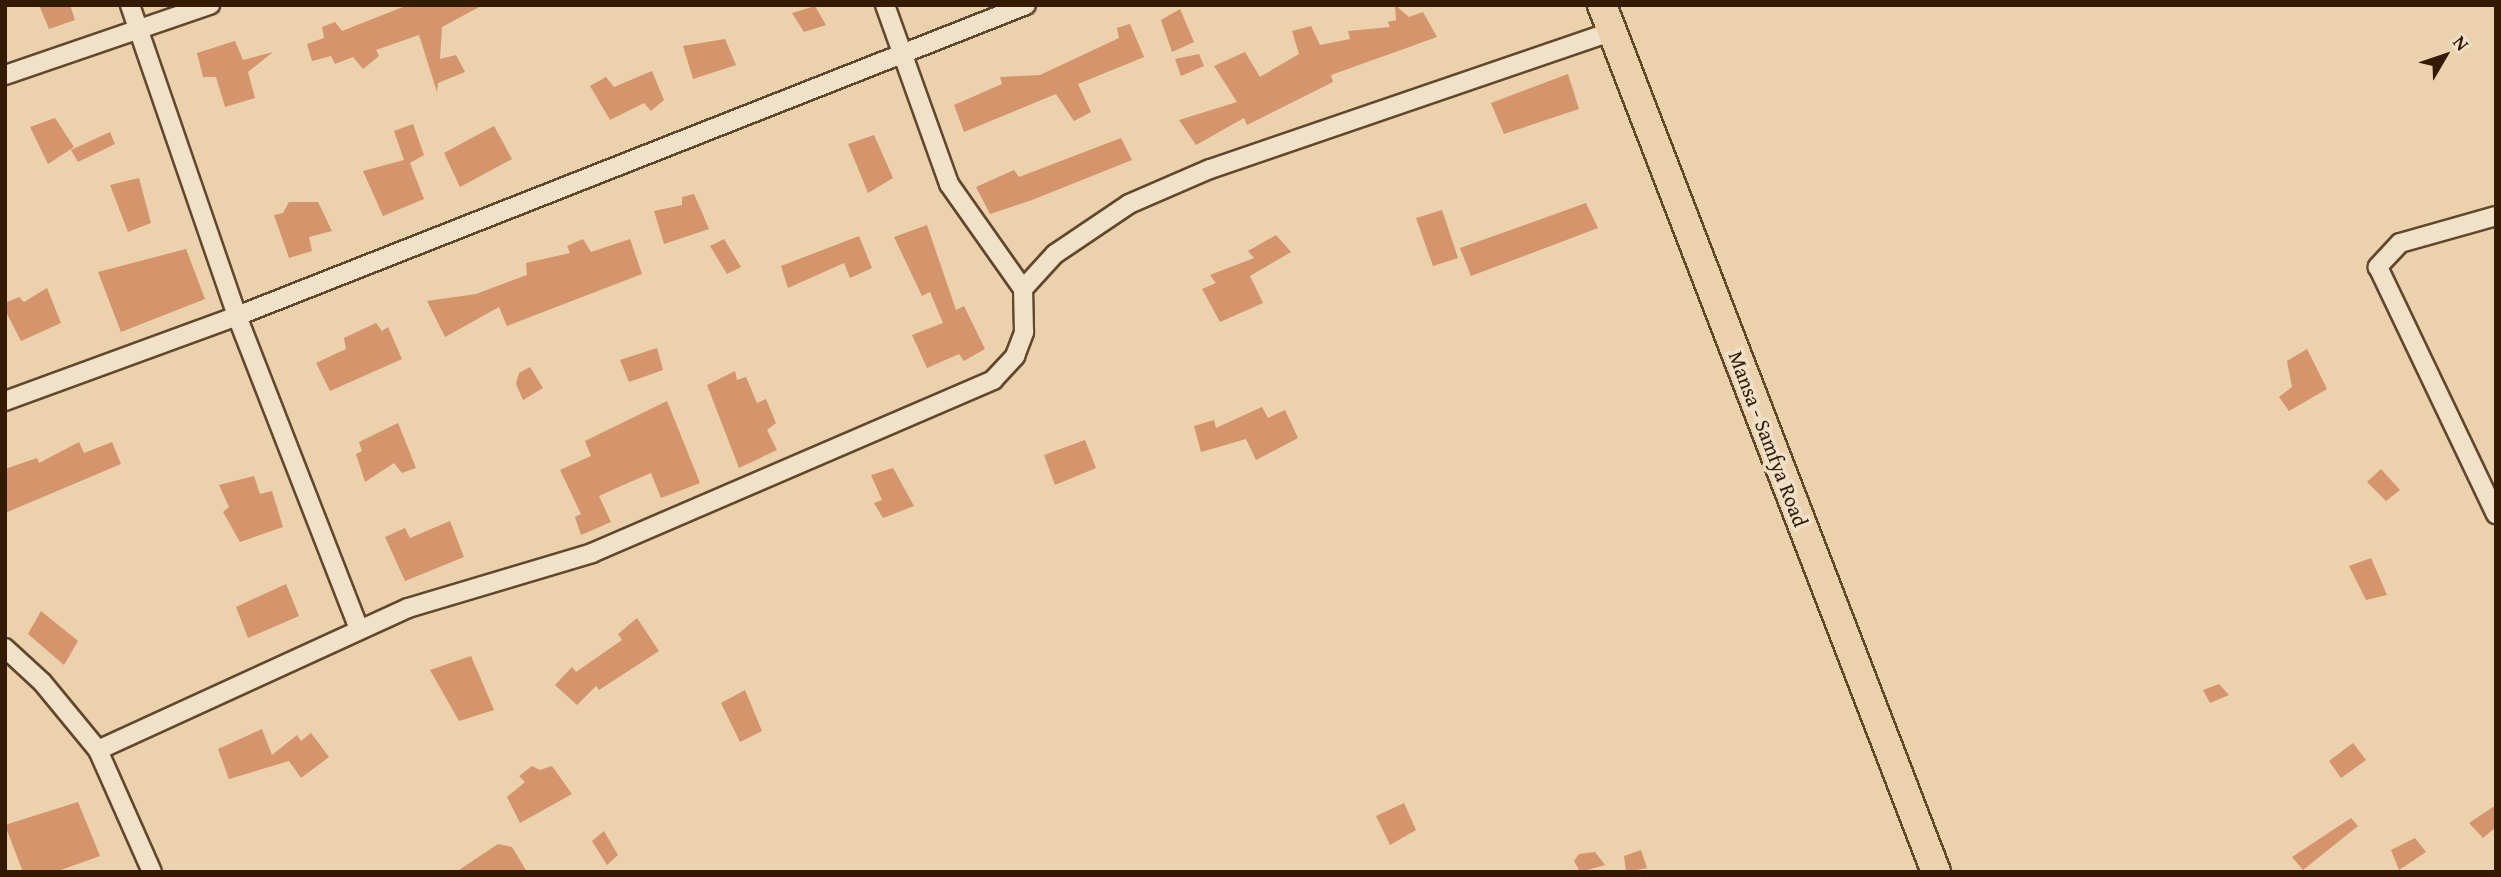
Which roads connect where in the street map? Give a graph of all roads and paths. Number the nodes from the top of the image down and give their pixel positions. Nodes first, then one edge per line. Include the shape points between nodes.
1 (130, 5) edge
2 (210, 5) edge
3 (885, 5) edge
4 (1026, 5) edge
5 (1607, 18) edge
6 (136, 30) junction
7 (903, 53) junction
8 (5, 75) edge
9 (2496, 216) edge
10 (1023, 289) junction
11 (237, 316) junction
12 (5, 401) edge
13 (2496, 514) edge
14 (359, 629) junction
15 (5, 649) edge
16 (97, 750) junction
17 (152, 872) edge
18 (1936, 872) edge

1 - 6 street
2 - 6 street
3 - 7 street
4 - 7 street
5 - 10 street via 1129,204 1055,254
5 - 18 main road, Mansa - Samfya Road
6 - 8 street
6 - 11 street
7 - 10 street via 949,184
7 - 11 street
9 - 13 street via 2400,243 2378,267
10 - 14 street via 1024,332 1015,356 993,380 592,553 408,608
11 - 12 street
11 - 14 street
14 - 16 street
15 - 16 street via 43,682
16 - 17 street

